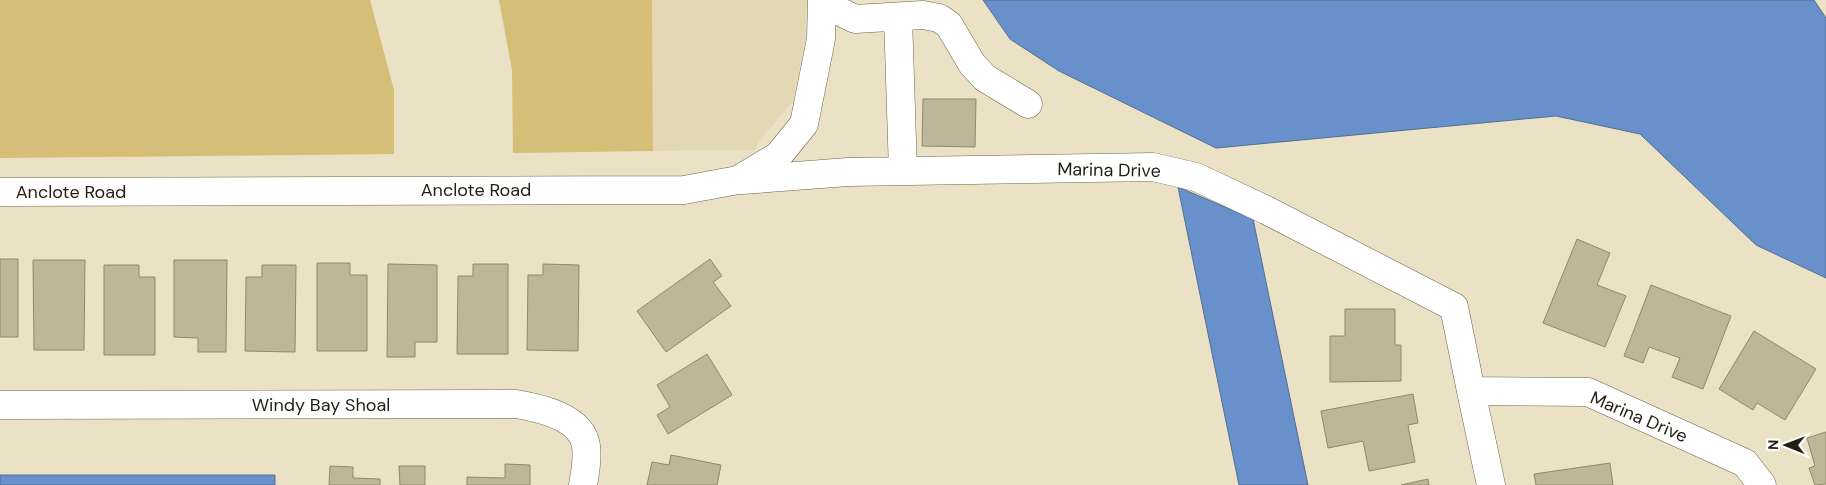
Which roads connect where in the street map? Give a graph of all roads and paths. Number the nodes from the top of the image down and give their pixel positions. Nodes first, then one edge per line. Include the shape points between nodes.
1 (822, 1) edge
2 (898, 17) junction
3 (855, 19) junction
4 (821, 39) junction
5 (1028, 104) dead end
6 (903, 171) junction
7 (738, 180) junction
8 (0, 192) edge
9 (1471, 391) junction
10 (0, 405) edge
11 (582, 485) edge
12 (1491, 485) edge
13 (1762, 485) edge

1 - 3 street
1 - 4 street, Anclote Road
2 - 3 street
2 - 5 street via 923,15 939,18 949,25 972,64 985,78
2 - 6 street
3 - 4 street
4 - 7 street, Anclote Road via 804,124 778,156
6 - 7 street, Marina Drive
6 - 9 street, Marina Drive via 1154,168 1196,177 1454,307
7 - 8 street, Anclote Road via 684,190
9 - 12 street, Marina Drive
9 - 13 street, Marina Drive via 1588,392 1745,463
10 - 11 street, Windy Bay Shoal via 516,404 542,408 562,417 578,430 586,444

